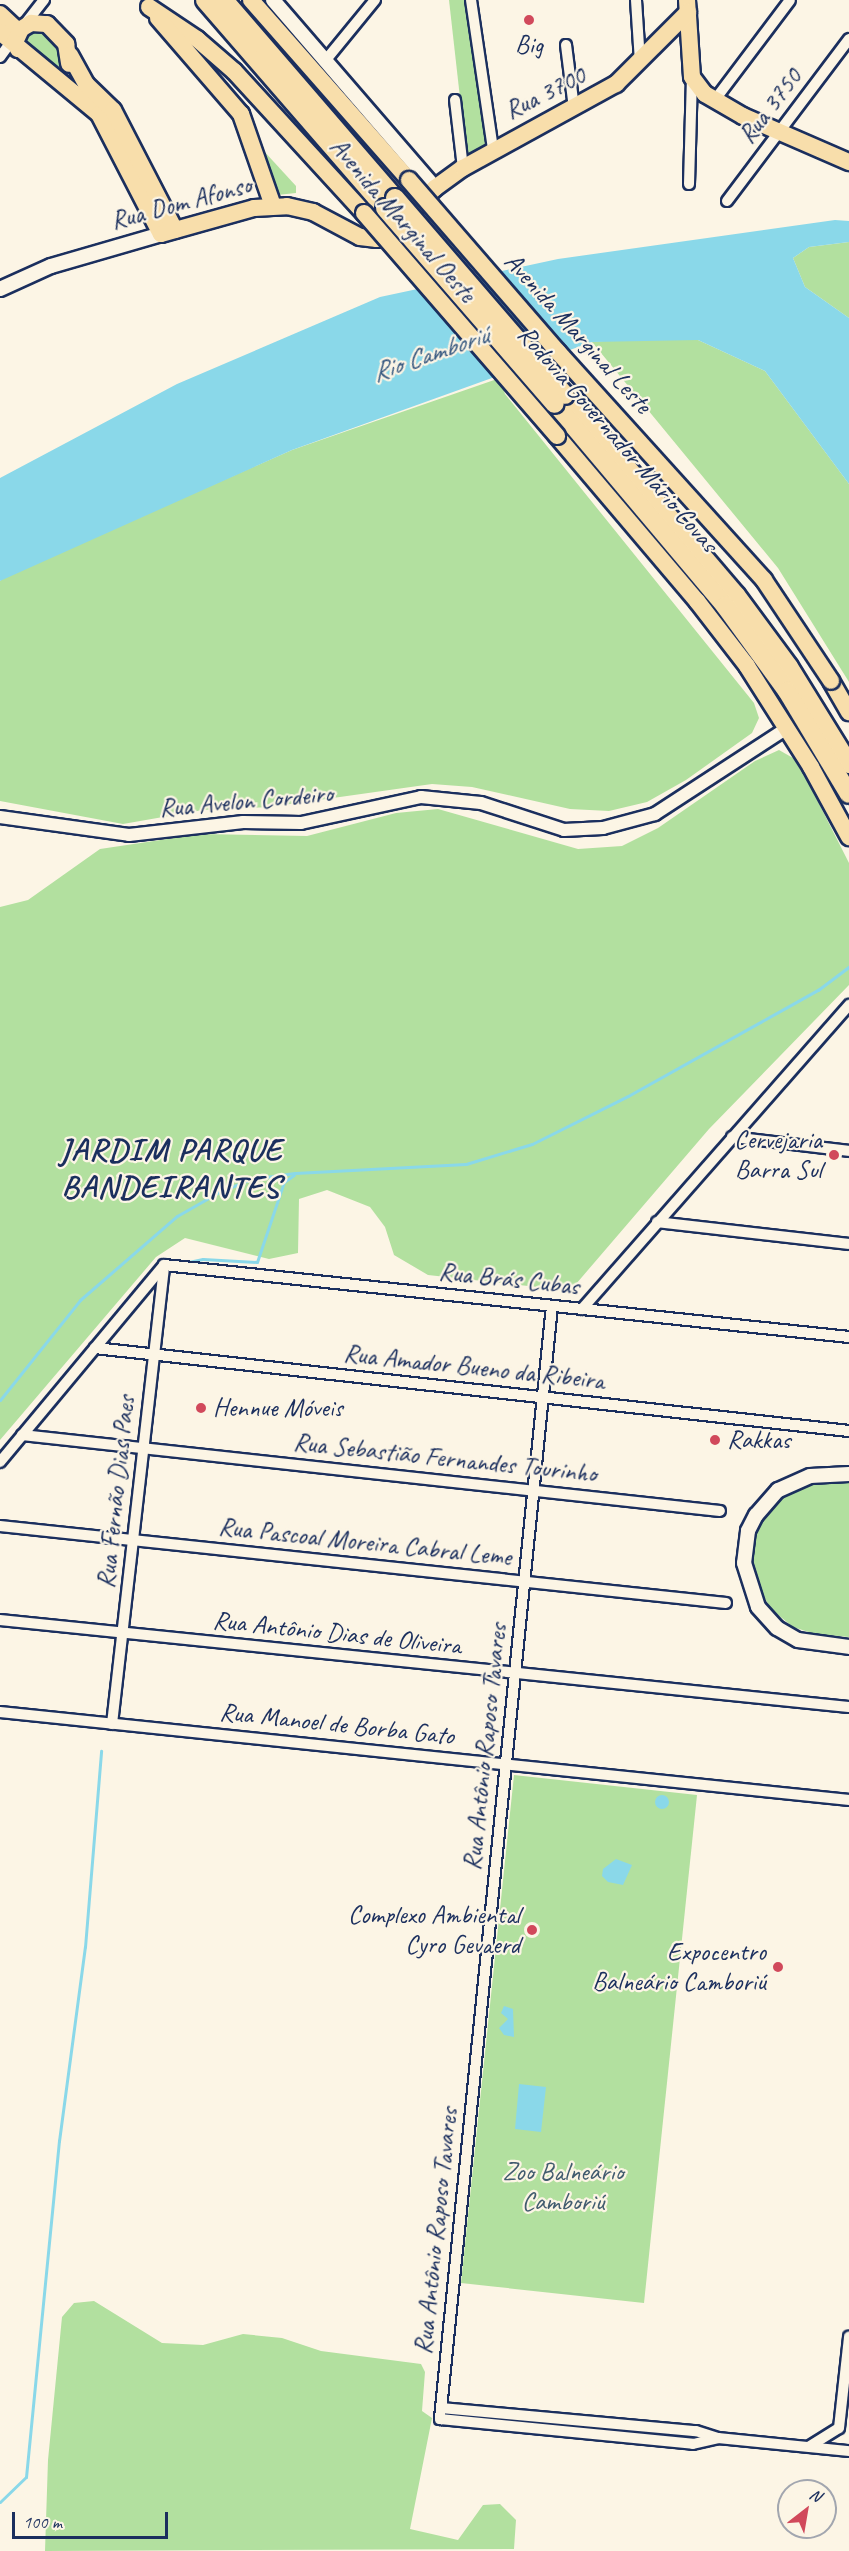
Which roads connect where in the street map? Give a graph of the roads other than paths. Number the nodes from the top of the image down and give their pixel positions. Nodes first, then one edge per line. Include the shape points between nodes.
1 (44, 0) edge
2 (205, 0) edge
3 (224, 0) edge
4 (251, 0) edge
5 (375, 0) edge
6 (471, 0) edge
7 (636, 0) edge
8 (790, 0) edge
9 (275, 1) edge
10 (146, 4) edge
11 (691, 4) edge
12 (0, 14) edge
13 (14, 37) edge
14 (849, 39) edge
15 (566, 45) dead end
16 (70, 55) junction
17 (0, 57) edge
18 (325, 61) junction
19 (640, 62) junction
20 (54, 74) junction
21 (692, 77) junction
22 (455, 100) dead end
23 (714, 100) junction
24 (574, 108) junction
25 (779, 132) junction
26 (493, 149) junction
27 (849, 162) edge
28 (463, 168) junction
29 (688, 184) dead end
30 (435, 188) junction
31 (728, 201) dead end
32 (390, 203) junction
33 (273, 206) junction
34 (404, 219) joint
35 (168, 232) junction
36 (0, 289) edge
37 (560, 400) junction
38 (849, 712) edge
39 (787, 728) junction
40 (849, 764) edge
41 (849, 794) edge
42 (0, 816) edge
43 (849, 837) edge
44 (849, 1005) edge
45 (732, 1137) junction
46 (849, 1151) edge
47 (657, 1222) junction
48 (849, 1244) edge
49 (164, 1265) junction
50 (552, 1306) junction
51 (582, 1309) junction
52 (849, 1337) edge
53 (95, 1348) junction
54 (154, 1355) junction
55 (543, 1397) junction
56 (849, 1431) edge
57 (22, 1435) junction
58 (144, 1449) junction
59 (0, 1462) edge
60 (849, 1474) edge
61 (534, 1491) junction
62 (720, 1510) dead end
63 (0, 1526) edge
64 (133, 1540) junction
65 (525, 1582) junction
66 (726, 1603) dead end
67 (0, 1620) edge
68 (123, 1633) junction
69 (849, 1647) edge
70 (515, 1674) junction
71 (849, 1707) edge
72 (0, 1712) edge
73 (112, 1724) junction
74 (506, 1763) junction
75 (849, 1800) edge
76 (849, 2337) edge
77 (809, 2447) junction
78 (849, 2451) edge

1 - 13 street
2 - 32 highway, Rodovia Governador Mário Covas
3 - 32 highway, Rodovia Governador Mário Covas
4 - 38 main road, Avenida Marginal Leste, bridge via 558,352 764,580
5 - 18 street
6 - 26 street
7 - 19 street
8 - 23 street
9 - 18 main road
10 - 33 main road, Avenida Marginal Oeste via 241,114
10 - 39 main road, Avenida Marginal Oeste, bridge via 197,39 234,71 364,213 697,601
11 - 19 main road, Rua 3700
11 - 21 main road
12 - 13 main road
13 - 16 main road via 31,23 46,24 59,33
13 - 17 street
13 - 20 main road
14 - 25 street, Rua 3750
15 - 24 street
16 - 20 main road via 69,66
16 - 35 main road via 86,84 113,110
18 - 30 main road
19 - 24 main road, Rua 3700 via 616,84
20 - 35 main road via 105,122
21 - 23 main road
21 - 29 street
22 - 28 street
23 - 25 main road
24 - 26 main road, Rua 3700
25 - 27 main road
25 - 31 street, Rua 3750
26 - 28 main road, Rua 3700
28 - 30 main road, Rua 3700
30 - 34 main road, Rua 3700
32 - 37 highway, Rodovia Governador Mário Covas, bridge
33 - 34 main road, Rua Dom Afonso via 313,212 368,239 386,237
33 - 35 main road, Rua Dom Afonso
35 - 36 main road, Rua Dom Afonso via 51,266
37 - 40 highway, Rodovia Governador Mário Covas via 736,595 789,667
37 - 41 highway, Rodovia Governador Mário Covas via 725,606 787,691
39 - 42 street, Rua Avelon Cordeiro via 656,814 603,828 564,830 481,803 421,797 300,824 243,822 129,835
39 - 43 main road, Avenida Marginal Oeste
44 - 45 street
45 - 46 street
45 - 47 street
47 - 48 street
47 - 51 street
49 - 50 street, Rua Brás Cubas
49 - 53 street
49 - 54 street, Rua Fernão Dias Paes
50 - 51 street, Rua Brás Cubas
50 - 55 street, Rua Antônio Raposo Tavares
51 - 52 street, Rua Brás Cubas
53 - 54 street, Rua Amador Bueno da Ribeira
53 - 57 street
54 - 55 street, Rua Amador Bueno da Ribeira
54 - 58 street, Rua Fernão Dias Paes
55 - 56 street, Rua Amador Bueno da Ribeira
55 - 61 street, Rua Antônio Raposo Tavares
57 - 58 street, Rua Sebastião Fernandes Tourinho
57 - 59 street
58 - 61 street, Rua Sebastião Fernandes Tourinho
58 - 64 street, Rua Fernão Dias Paes
60 - 69 main road via 810,1476 778,1490 748,1531 744,1563 754,1600 777,1628 798,1640
61 - 62 street, Rua Sebastião Fernandes Tourinho
61 - 65 street, Rua Antônio Raposo Tavares
63 - 64 street, Rua Pascoal Moreira Cabral Leme
64 - 65 street, Rua Pascoal Moreira Cabral Leme
64 - 68 street, Rua Fernão Dias Paes
65 - 66 street, Rua Pascoal Moreira Cabral Leme
65 - 70 street, Rua Antônio Raposo Tavares
67 - 68 street, Rua Antônio Dias de Oliveira
68 - 70 street, Rua Antônio Dias de Oliveira
68 - 73 street, Rua Fernão Dias Paes
70 - 71 street, Rua Antônio Dias de Oliveira
70 - 74 street, Rua Antônio Raposo Tavares
72 - 73 street, Rua Manoel de Borba Gato
73 - 74 street, Rua Manoel de Borba Gato
74 - 75 street, Rua Manoel de Borba Gato
74 - 77 street, Rua Antônio Raposo Tavares via 440,2413 696,2431 718,2438
76 - 77 street via 839,2428
77 - 78 street

